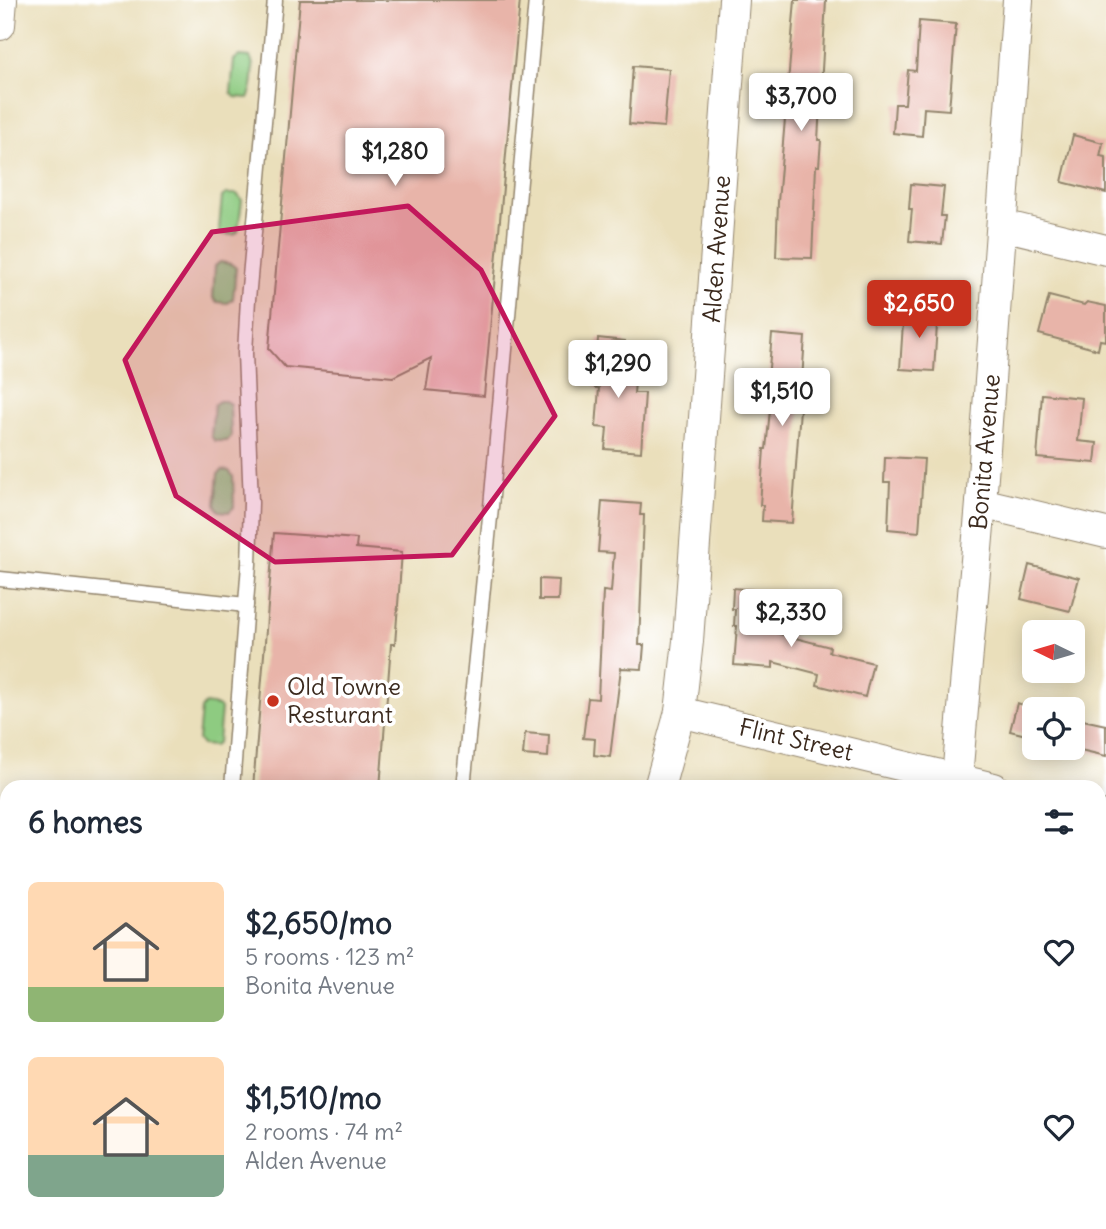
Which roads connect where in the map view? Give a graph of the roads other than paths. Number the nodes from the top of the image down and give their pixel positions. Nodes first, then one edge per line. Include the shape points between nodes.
1 (2, 0) edge
2 (275, 0) edge
3 (536, 0) edge
4 (734, 0) edge
5 (1018, 0) edge
6 (0, 25) edge
7 (1002, 225) junction
8 (1106, 250) edge
9 (982, 502) junction
10 (1106, 533) edge
11 (0, 579) edge
12 (246, 605) junction
13 (680, 712) junction
14 (957, 778) junction
15 (233, 780) edge
16 (464, 780) edge
17 (661, 780) edge
18 (964, 780) edge

1 - 6 street
2 - 12 lane via 248,299 251,503
3 - 16 lane
4 - 13 street, Alden Avenue via 691,614
5 - 7 street, Bonita Avenue
7 - 8 street
7 - 9 street, Bonita Avenue
9 - 10 street
9 - 14 street, Bonita Avenue
11 - 12 lane
12 - 15 lane
13 - 14 street, Flint Street
13 - 17 street, Alden Avenue
14 - 18 street, Flint Street

